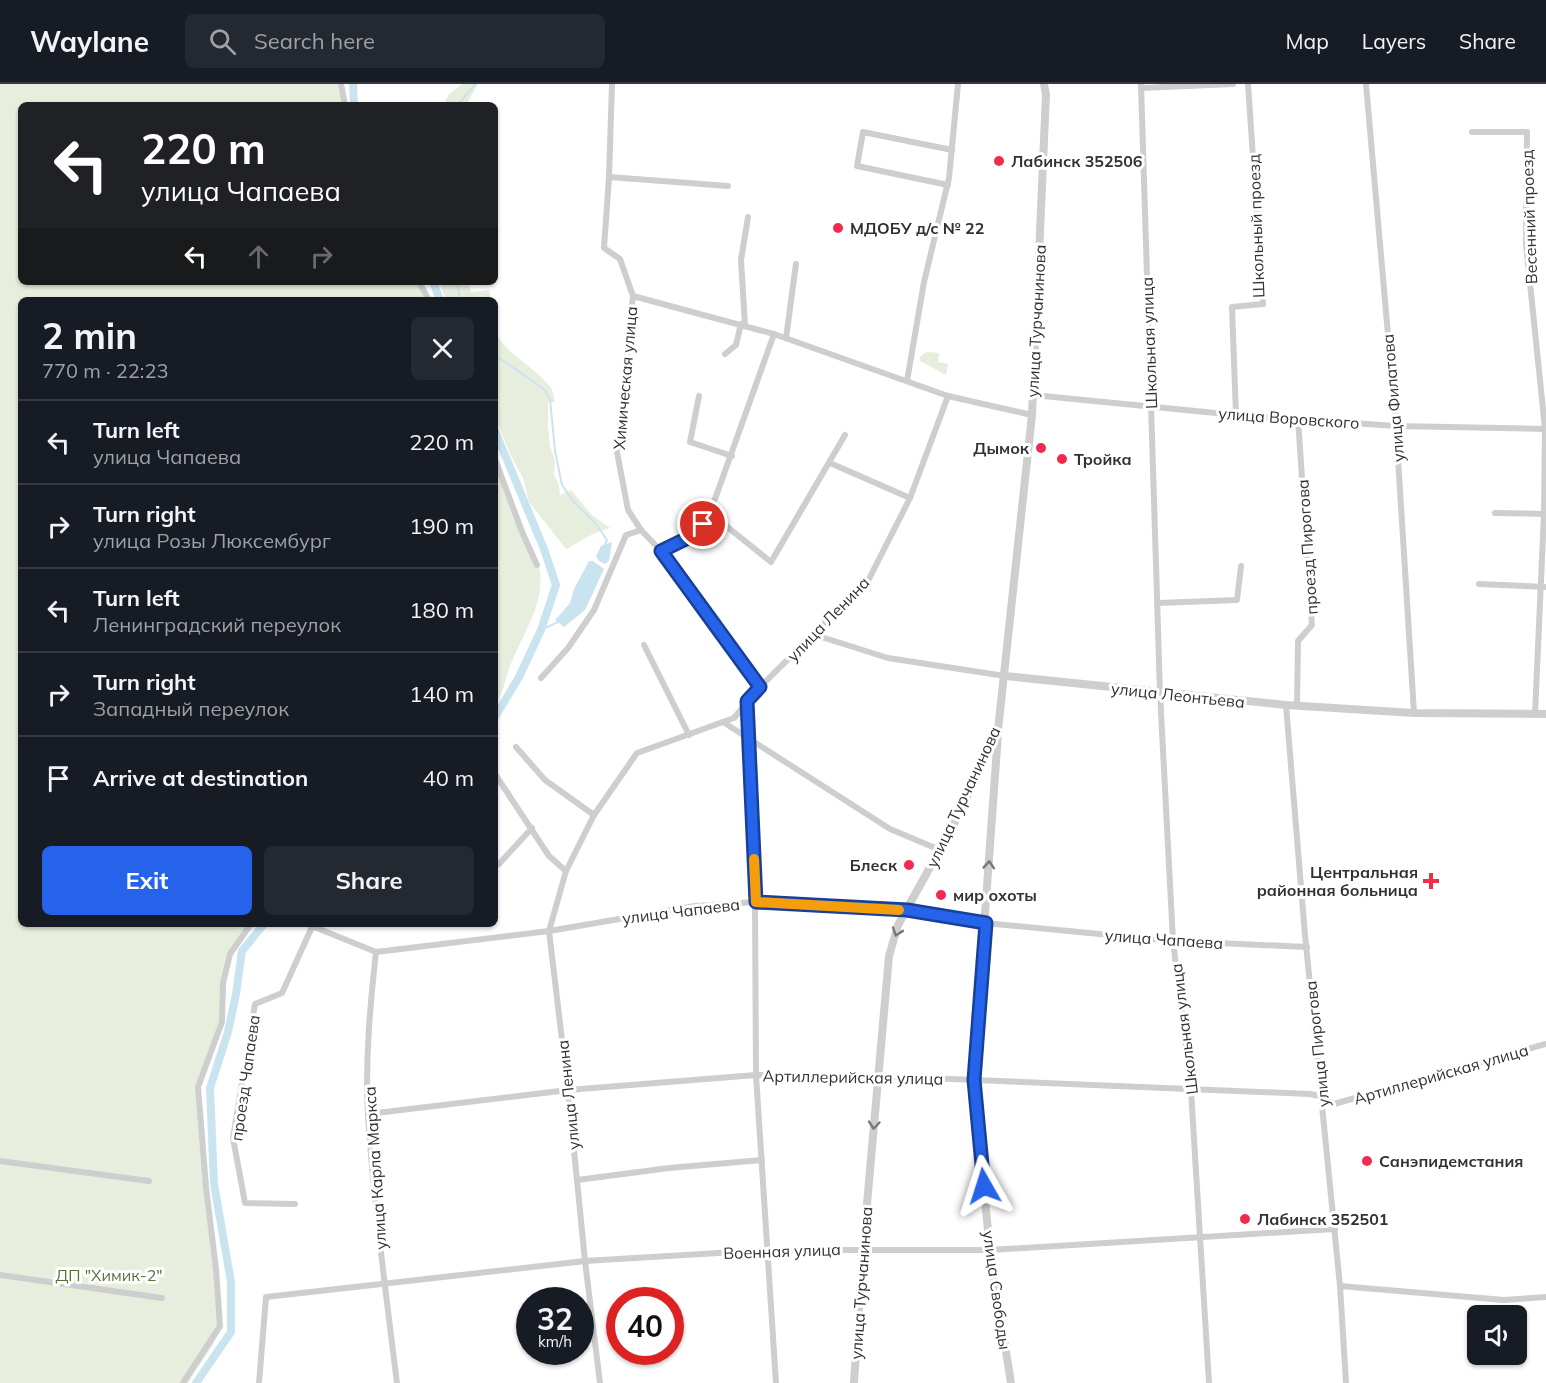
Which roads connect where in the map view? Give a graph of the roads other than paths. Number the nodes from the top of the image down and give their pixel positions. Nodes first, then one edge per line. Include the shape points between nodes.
1 (341, 84) edge
2 (612, 84) edge
3 (958, 84) edge
4 (1044, 84) edge
5 (1050, 84) edge
6 (1233, 84) edge
7 (1248, 84) edge
8 (1366, 84) edge
9 (1141, 86) edge
10 (1046, 95) junction
11 (344, 102) edge
12 (1472, 132) dead end
13 (952, 150) junction
14 (609, 177) junction
15 (948, 185) junction
16 (728, 186) dead end
17 (748, 217) dead end
18 (796, 264) dead end
19 (633, 296) junction
20 (743, 325) junction
21 (774, 334) junction
22 (786, 338) junction
23 (725, 354) dead end
24 (907, 381) junction
25 (1033, 395) junction
26 (699, 396) dead end
27 (948, 396) junction
28 (1152, 406) junction
29 (1032, 415) junction
30 (1236, 415) junction
31 (1298, 419) junction
32 (1396, 426) junction
33 (1546, 429) edge
34 (846, 435) dead end
35 (732, 456) junction
36 (830, 462) junction
37 (498, 467) edge
38 (910, 498) junction
39 (710, 513) junction
40 (1495, 513) dead end
41 (1545, 514) edge
42 (641, 530) junction
43 (661, 551) junction
44 (537, 565) dead end
45 (1242, 566) dead end
46 (1479, 584) dead end
47 (1544, 587) edge
48 (1158, 603) junction
49 (815, 635) junction
50 (645, 645) dead end
51 (1538, 646) junction
52 (1546, 646) edge
53 (1005, 676) junction
54 (541, 678) dead end
55 (760, 687) junction
56 (1161, 693) junction
57 (747, 701) junction
58 (1286, 705) junction
59 (1297, 706) junction
60 (1414, 712) junction
61 (1536, 714) junction
62 (1546, 714) edge
63 (723, 722) junction
64 (998, 730) junction
65 (689, 735) junction
66 (750, 738) junction
67 (516, 747) dead end
68 (498, 778) edge
69 (594, 815) junction
70 (532, 828) junction
71 (940, 850) junction
72 (498, 864) edge
73 (566, 871) junction
74 (756, 902) junction
75 (907, 910) junction
76 (986, 923) junction
77 (249, 927) edge
78 (309, 927) edge
79 (312, 927) edge
80 (549, 931) junction
81 (1173, 941) junction
82 (1307, 947) junction
83 (376, 952) junction
84 (1546, 1044) edge
85 (756, 1075) junction
86 (879, 1076) junction
87 (974, 1080) junction
88 (568, 1090) junction
89 (1191, 1090) junction
90 (1323, 1097) junction
91 (368, 1114) junction
92 (762, 1160) junction
93 (0, 1161) edge
94 (577, 1180) junction
95 (149, 1181) dead end
96 (295, 1204) dead end
97 (1335, 1229) junction
98 (1201, 1237) junction
99 (863, 1249) junction
100 (768, 1250) junction
101 (990, 1250) junction
102 (585, 1262) junction
103 (0, 1275) edge
104 (384, 1282) junction
105 (1340, 1286) junction
106 (1546, 1297) edge
107 (162, 1298) dead end
108 (183, 1383) edge
109 (259, 1383) edge
110 (397, 1383) edge
111 (600, 1383) edge
112 (776, 1383) edge
113 (854, 1383) edge
114 (1011, 1383) edge
115 (1209, 1383) edge
116 (1346, 1383) edge

1 - 11 street
2 - 14 street, Химическая улица
3 - 13 street
4 - 10 street, улица Турчанинова
5 - 10 street, улица Турчанинова
6 - 9 street
7 - 30 street, Школьный проезд via 1263,304 1232,307
8 - 32 street, улица Филатова
9 - 28 street, Школьная улица
10 - 25 street, улица Турчанинова
12 - 33 street, Весенний проезд via 1527,132 1526,244
13 - 15 street
13 - 15 street via 863,132 857,166
14 - 16 street
14 - 19 street, Химическая улица via 604,248 620,259
15 - 24 street via 925,280
17 - 20 street via 741,260
18 - 22 street
19 - 20 street
19 - 42 street, Химическая улица via 617,452 628,510
20 - 21 street
20 - 23 street via 736,345
21 - 22 street
21 - 35 street
22 - 24 street
24 - 27 street
25 - 28 street, улица Воровского
25 - 29 street, улица Турчанинова
26 - 35 street via 690,442
27 - 29 street
27 - 38 street, улица Ленина
28 - 30 street, улица Воровского
28 - 48 street, Школьная улица
29 - 53 street, улица Турчанинова
30 - 31 street, улица Воровского
31 - 32 street, улица Воровского
31 - 59 street, проезд Пирогова via 1312,625 1298,641
32 - 33 street, улица Воровского
32 - 60 street, улица Филатова
33 - 41 street
34 - 36 street
35 - 39 street
36 - 38 street
36 - 39 street via 771,562
37 - 44 street
38 - 49 street, улица Ленина via 869,579
39 - 43 street via 696,534
40 - 41 street
41 - 47 street
42 - 43 street, Химическая улица
42 - 54 street via 626,536 594,610
43 - 55 street, Химическая улица
45 - 48 street via 1237,600
46 - 47 street
47 - 51 street
48 - 56 street, Школьная улица
49 - 53 street, улица Леонтьева via 888,658
49 - 55 street, улица Ленина
50 - 65 street
51 - 52 street
51 - 61 street
53 - 56 street, улица Леонтьева
53 - 64 street, улица Турчанинова
55 - 57 street, улица Ленина
56 - 58 street, улица Леонтьева
56 - 81 street, Школьная улица
57 - 63 street, улица Ленина via 734,718
57 - 66 street
58 - 59 street, улица Леонтьева
58 - 82 street, улица Пирогова
59 - 60 street, улица Леонтьева
60 - 61 street, улица Леонтьева
61 - 62 street, улица Леонтьева
63 - 65 street, улица Ленина
63 - 66 street
64 - 71 street, улица Турчанинова
76 -> 64 street, улица Свободы
65 - 69 street, улица Ленина via 638,753
66 - 71 street via 890,829
66 - 74 street
67 - 69 street via 545,780
68 - 70 street
69 - 73 street, улица Ленина
70 - 72 street
70 - 73 street via 549,856
71 - 75 street, улица Турчанинова
73 - 80 street, улица Ленина
74 - 75 street, улица Чапаева
74 - 80 street, улица Чапаева via 695,906
74 - 85 street
75 - 76 street, улица Чапаева
75 -> 86 street, улица Турчанинова via 898,925 889,957
76 - 81 street, улица Чапаева
76 - 87 street, улица Свободы
77 - 108 street via 230,954 223,983 222,1022 198,1087 220,1326
78 - 96 street, проезд Чапаева via 282,993 255,1004 233,1138 245,1203
79 - 83 street, улица Чапаева
80 - 83 street, улица Чапаева
80 - 88 street, улица Ленина
81 - 82 street, улица Чапаева
81 - 89 street, Школьная улица
82 - 90 street, улица Пирогова
83 - 91 street, улица Карла Маркса via 368,1031
84 - 90 street, Артиллерийская улица via 1334,1104
85 - 86 street, Артиллерийская улица
85 - 88 street, Артиллерийская улица
85 - 92 street
86 - 87 street, Артиллерийская улица
86 -> 99 street, улица Турчанинова
87 - 89 street, Артиллерийская улица
87 - 101 street, улица Свободы
88 - 91 street, Артиллерийская улица
88 - 94 street, улица Ленина
89 - 90 street, Артиллерийская улица
89 - 98 street, Школьная улица
90 - 97 street, улица Пирогова
91 - 104 street, улица Карла Маркса
92 - 94 street
92 - 100 street
93 - 95 street
94 - 102 street, улица Ленина
97 - 98 street, Военная улица
97 - 105 street, улица Пирогова
98 - 101 street, Военная улица
98 - 115 street, Школьная улица
99 - 100 street, Военная улица
99 - 101 street, Военная улица
99 - 113 street, улица Турчанинова
100 - 102 street, Военная улица
100 - 112 street
101 - 114 street, улица Свободы
102 - 104 street, Военная улица
102 - 111 street, улица Ленина
103 - 107 street
104 - 109 street, Военная улица via 266,1297
104 - 110 street, улица Карла Маркса
105 - 106 street via 1504,1300
105 - 116 street, улица Пирогова

